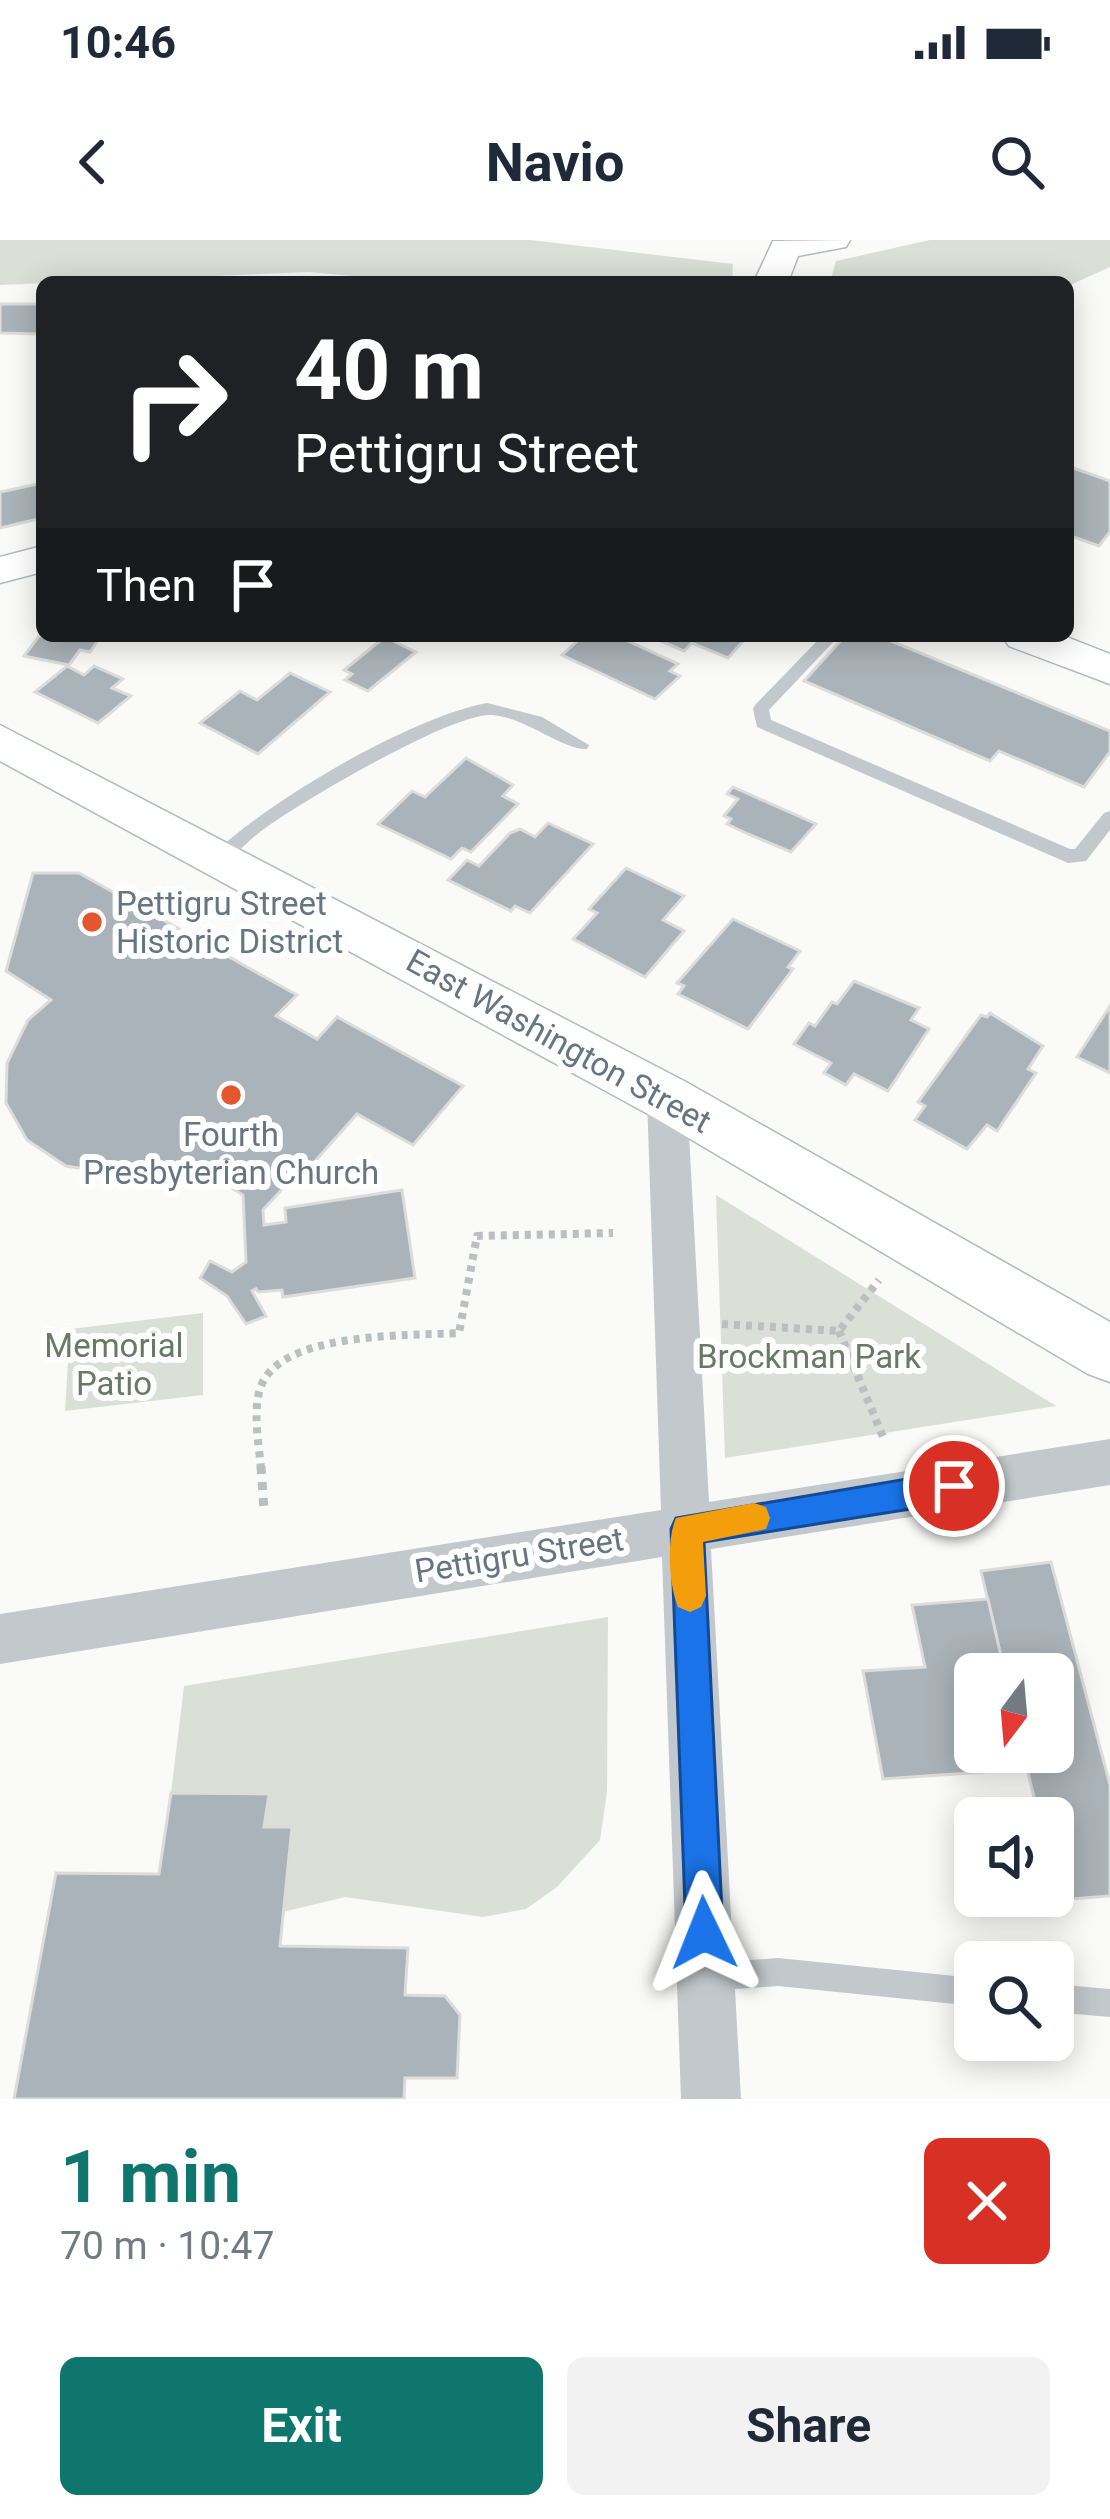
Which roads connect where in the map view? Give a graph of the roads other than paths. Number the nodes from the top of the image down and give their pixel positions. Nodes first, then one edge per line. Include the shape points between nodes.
1 (834, 240) edge
2 (775, 261) edge
3 (36, 561) edge
4 (0, 570) edge
5 (825, 642) edge
6 (1039, 642) edge
7 (1110, 670) edge
8 (581, 746) dead end
9 (2, 750) edge
10 (1110, 817) edge
11 (220, 858) junction
12 (667, 1098) junction
13 (1110, 1354) edge
14 (1110, 1462) edge
15 (687, 1529) junction
16 (0, 1639) edge
17 (706, 1977) junction
18 (954, 1990) edge
19 (1074, 2000) edge
20 (1110, 2003) edge
21 (711, 2099) edge

1 - 2 street
3 - 4 street
5 - 10 lane via 761,709 763,723 1068,856 1080,856
6 - 7 street
8 - 11 lane via 543,722 483,708 326,784 259,823
9 - 11 street, East Washington Street
11 - 12 street, East Washington Street
12 - 13 street, East Washington Street
12 - 15 street
14 - 15 street, Pettigru Street
15 - 16 street, Pettigru Street
15 - 17 street
17 - 18 lane via 778,1972
17 - 21 street
19 - 20 lane

